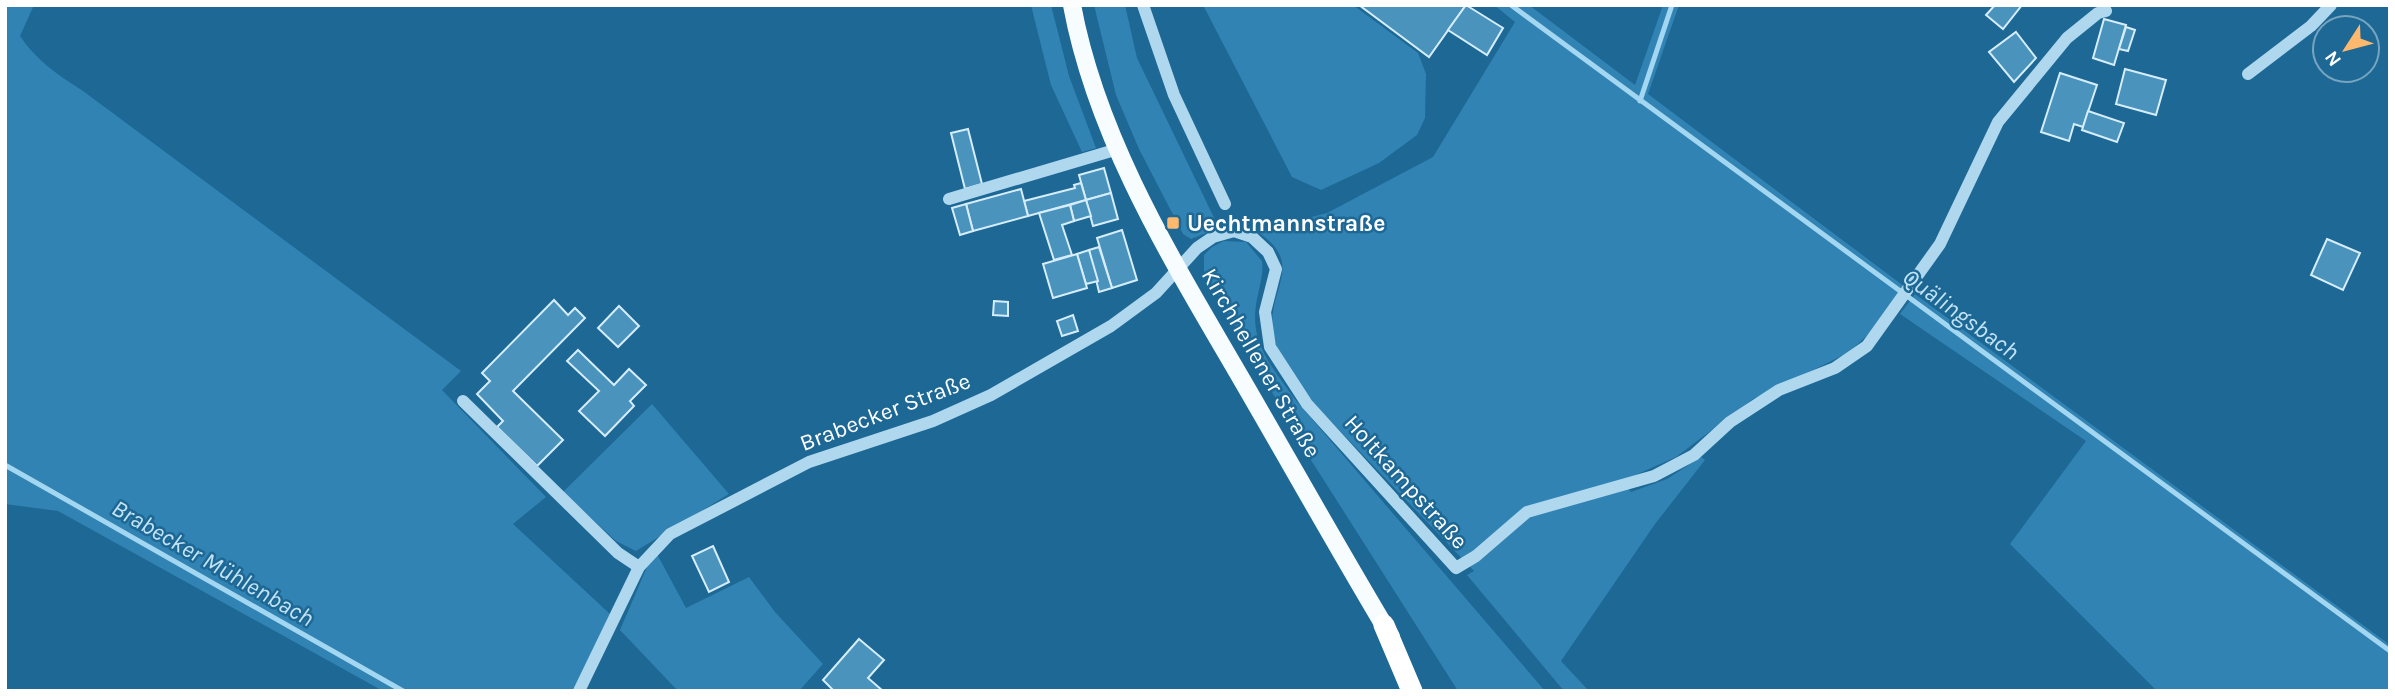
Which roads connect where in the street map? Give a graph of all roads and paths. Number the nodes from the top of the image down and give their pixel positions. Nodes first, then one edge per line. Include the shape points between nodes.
1 (1073, 5) edge
2 (1143, 5) edge
3 (2331, 5) edge
4 (2106, 11) dead end
5 (2248, 75) dead end
6 (1118, 149) junction
7 (949, 199) dead end
8 (1225, 204) dead end
9 (1178, 268) junction
10 (463, 401) dead end
11 (639, 567) junction
12 (1384, 625) junction
13 (579, 691) edge
14 (1412, 691) edge
15 (1424, 691) edge

1 - 6 main road, Kirchhellener Straße via 1079,40
2 - 8 street via 1174,95
3 - 5 street
4 - 9 street, Holtkampstraße via 2067,38 1998,122 1940,244 1867,345 1835,368 1779,390 1730,422 1694,455 1654,476 1527,512 1455,568 1307,404 1270,347 1265,312 1276,269 1268,252 1252,237 1234,231 1213,237
6 - 7 street
6 - 9 main road, Kirchhellener Straße
9 - 11 street, Brabecker Straße via 1156,293 1111,326 991,395 933,421 798,468 670,534
9 - 12 main road, Kirchhellener Straße
10 - 11 street via 618,553
11 - 13 street, Brabecker Straße
12 - 14 highway
12 - 15 main road, Kirchhellener Straße

